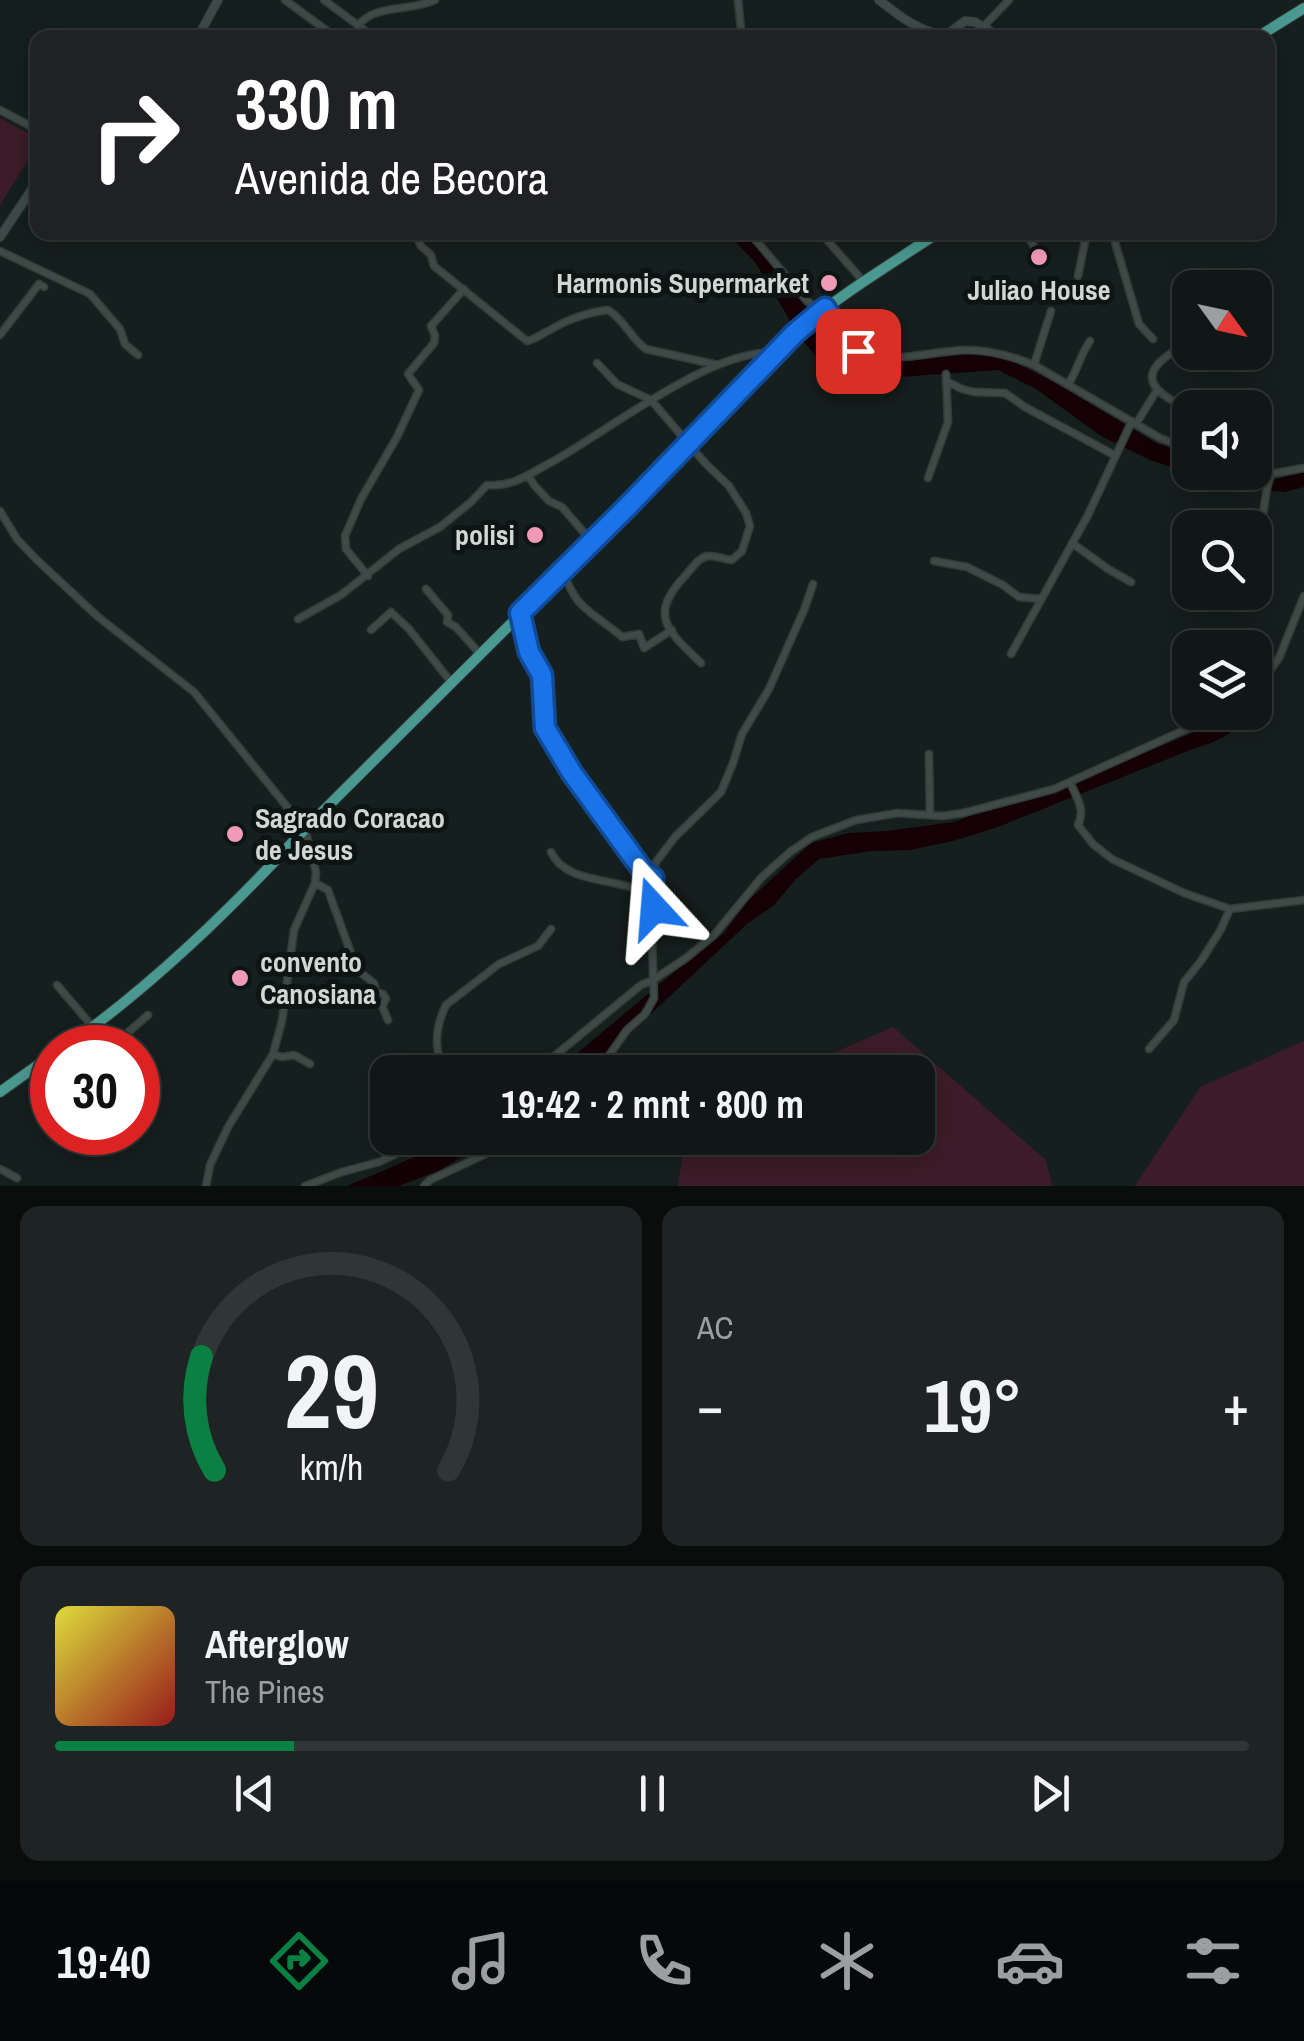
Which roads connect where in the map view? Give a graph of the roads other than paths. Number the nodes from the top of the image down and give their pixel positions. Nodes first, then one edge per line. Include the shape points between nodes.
1 (218, 0) edge
2 (285, 0) edge
3 (325, 0) edge
4 (435, 0) edge
5 (738, 0) edge
6 (878, 0) edge
7 (1009, 0) edge
8 (1304, 8) edge
9 (358, 25) junction
10 (984, 26) junction
11 (202, 30) edge
12 (327, 30) edge
13 (365, 30) edge
14 (741, 30) edge
15 (922, 30) edge
16 (952, 30) edge
17 (990, 30) edge
18 (1269, 30) edge
19 (0, 110) edge
20 (30, 126) edge
21 (30, 192) edge
22 (0, 238) edge
23 (418, 240) edge
24 (755, 240) edge
25 (827, 240) edge
26 (927, 240) edge
27 (1030, 240) edge
28 (1085, 240) edge
29 (1114, 240) edge
30 (1036, 248) dead end
31 (0, 251) edge
32 (1078, 276) dead end
33 (862, 282) junction
34 (44, 287) dead end
35 (464, 290) junction
36 (821, 311) junction
37 (1051, 311) dead end
38 (0, 336) edge
39 (1152, 339) dead end
40 (1090, 341) dead end
41 (776, 353) junction
42 (1172, 354) edge
43 (138, 356) dead end
44 (597, 363) dead end
45 (1034, 364) junction
46 (719, 365) junction
47 (1068, 384) junction
48 (1157, 390) junction
49 (651, 400) junction
50 (1172, 400) edge
51 (1133, 423) junction
52 (1172, 442) edge
53 (688, 443) junction
54 (1117, 453) junction
55 (1304, 468) edge
56 (1272, 474) edge
57 (528, 475) junction
58 (928, 478) dead end
59 (0, 511) edge
60 (592, 542) junction
61 (1072, 543) junction
62 (934, 562) dead end
63 (562, 572) junction
64 (368, 576) junction
65 (1131, 582) dead end
66 (813, 584) dead end
67 (426, 589) dead end
68 (1304, 596) edge
69 (1041, 599) junction
70 (520, 613) junction
71 (298, 618) dead end
72 (370, 630) dead end
73 (672, 630) junction
74 (480, 654) junction
75 (1011, 654) dead end
76 (701, 663) dead end
77 (1272, 668) edge
78 (452, 682) junction
79 (1184, 730) edge
80 (929, 754) dead end
81 (1070, 782) junction
82 (930, 815) junction
83 (305, 829) junction
84 (551, 852) dead end
85 (653, 878) junction
86 (315, 883) junction
87 (1304, 900) edge
88 (656, 903) junction
89 (1230, 909) junction
90 (551, 929) dead end
91 (653, 980) junction
92 (57, 984) dead end
93 (148, 1015) dead end
94 (388, 1020) dead end
95 (86, 1025) edge
96 (94, 1025) edge
97 (136, 1025) edge
98 (1149, 1049) dead end
99 (273, 1054) junction
100 (438, 1055) edge
101 (556, 1055) edge
102 (609, 1055) edge
103 (310, 1064) dead end
104 (30, 1071) edge
105 (0, 1092) edge
106 (394, 1155) edge
107 (484, 1155) edge
108 (0, 1169) edge
109 (17, 1178) dead end
110 (206, 1186) edge
111 (305, 1186) edge
112 (424, 1186) edge

1 - 11 street
2 - 12 street
3 - 9 street
4 - 9 street via 384,10
5 - 14 street
6 - 15 street
7 - 10 street
8 - 18 main road
9 - 13 street
10 - 16 street via 964,21
10 - 17 street
19 - 20 street
21 - 22 street
23 - 35 street via 434,266
24 - 36 street
25 - 33 street
26 - 33 main road
27 - 30 street
28 - 32 street
29 - 39 street via 1139,324
31 - 43 street via 90,294
33 - 36 main road
34 - 38 street via 39,284
35 - 46 street via 526,341 608,310 646,349
35 - 64 street via 431,326 434,343 408,374 419,390 410,413 345,536 346,549
36 - 41 main road
36 - 45 street via 846,343 865,353 914,357 963,349
37 - 45 street
40 - 47 street
41 - 46 street
41 - 53 main road
42 - 48 street via 1154,370
44 - 49 street via 618,384
45 - 47 street
46 - 49 street
47 - 51 street
48 - 50 street
48 - 51 street
49 - 53 street
49 - 57 street
51 - 52 street
51 - 54 street
53 - 60 main road
53 - 73 street via 729,486 750,526 732,560 702,557 674,588 664,616
54 - 58 street via 1005,394 962,390 946,378 948,422
54 - 61 street
55 - 56 street
57 - 60 street
57 - 64 street via 506,487 487,486
59 - 83 street via 36,560 194,692
60 - 63 main road
61 - 65 street
61 - 69 street
62 - 69 street via 968,567 1019,597
63 - 70 main road
63 - 73 street via 583,607 622,637 639,634 644,648
64 - 71 street
66 - 85 street via 721,792 674,837
67 - 74 street
68 - 77 street
69 - 75 street
70 - 74 main road
70 - 85 street via 542,675 551,740
72 - 78 street via 391,612
73 - 76 street
74 - 78 main road
78 - 83 main road
79 - 81 street
80 - 82 street
81 - 82 street via 963,813
81 - 89 street via 1082,807 1078,825 1112,860
82 - 91 street via 856,820 812,837 761,878 714,935
83 - 86 street
83 - 96 main road via 200,936
84 - 88 street via 571,874 638,890
85 - 88 street
86 - 94 street via 328,890 357,970 383,994
86 - 99 street via 294,930
87 - 89 street
88 - 91 street
89 - 98 street via 1184,982 1174,1020
90 - 100 street via 538,946 499,964 446,1005
91 - 101 street
91 - 102 street via 654,998
92 - 95 street
93 - 97 street
99 - 103 street
99 - 110 street via 228,1127
104 - 105 main road
106 - 111 street
107 - 112 street
108 - 109 street

